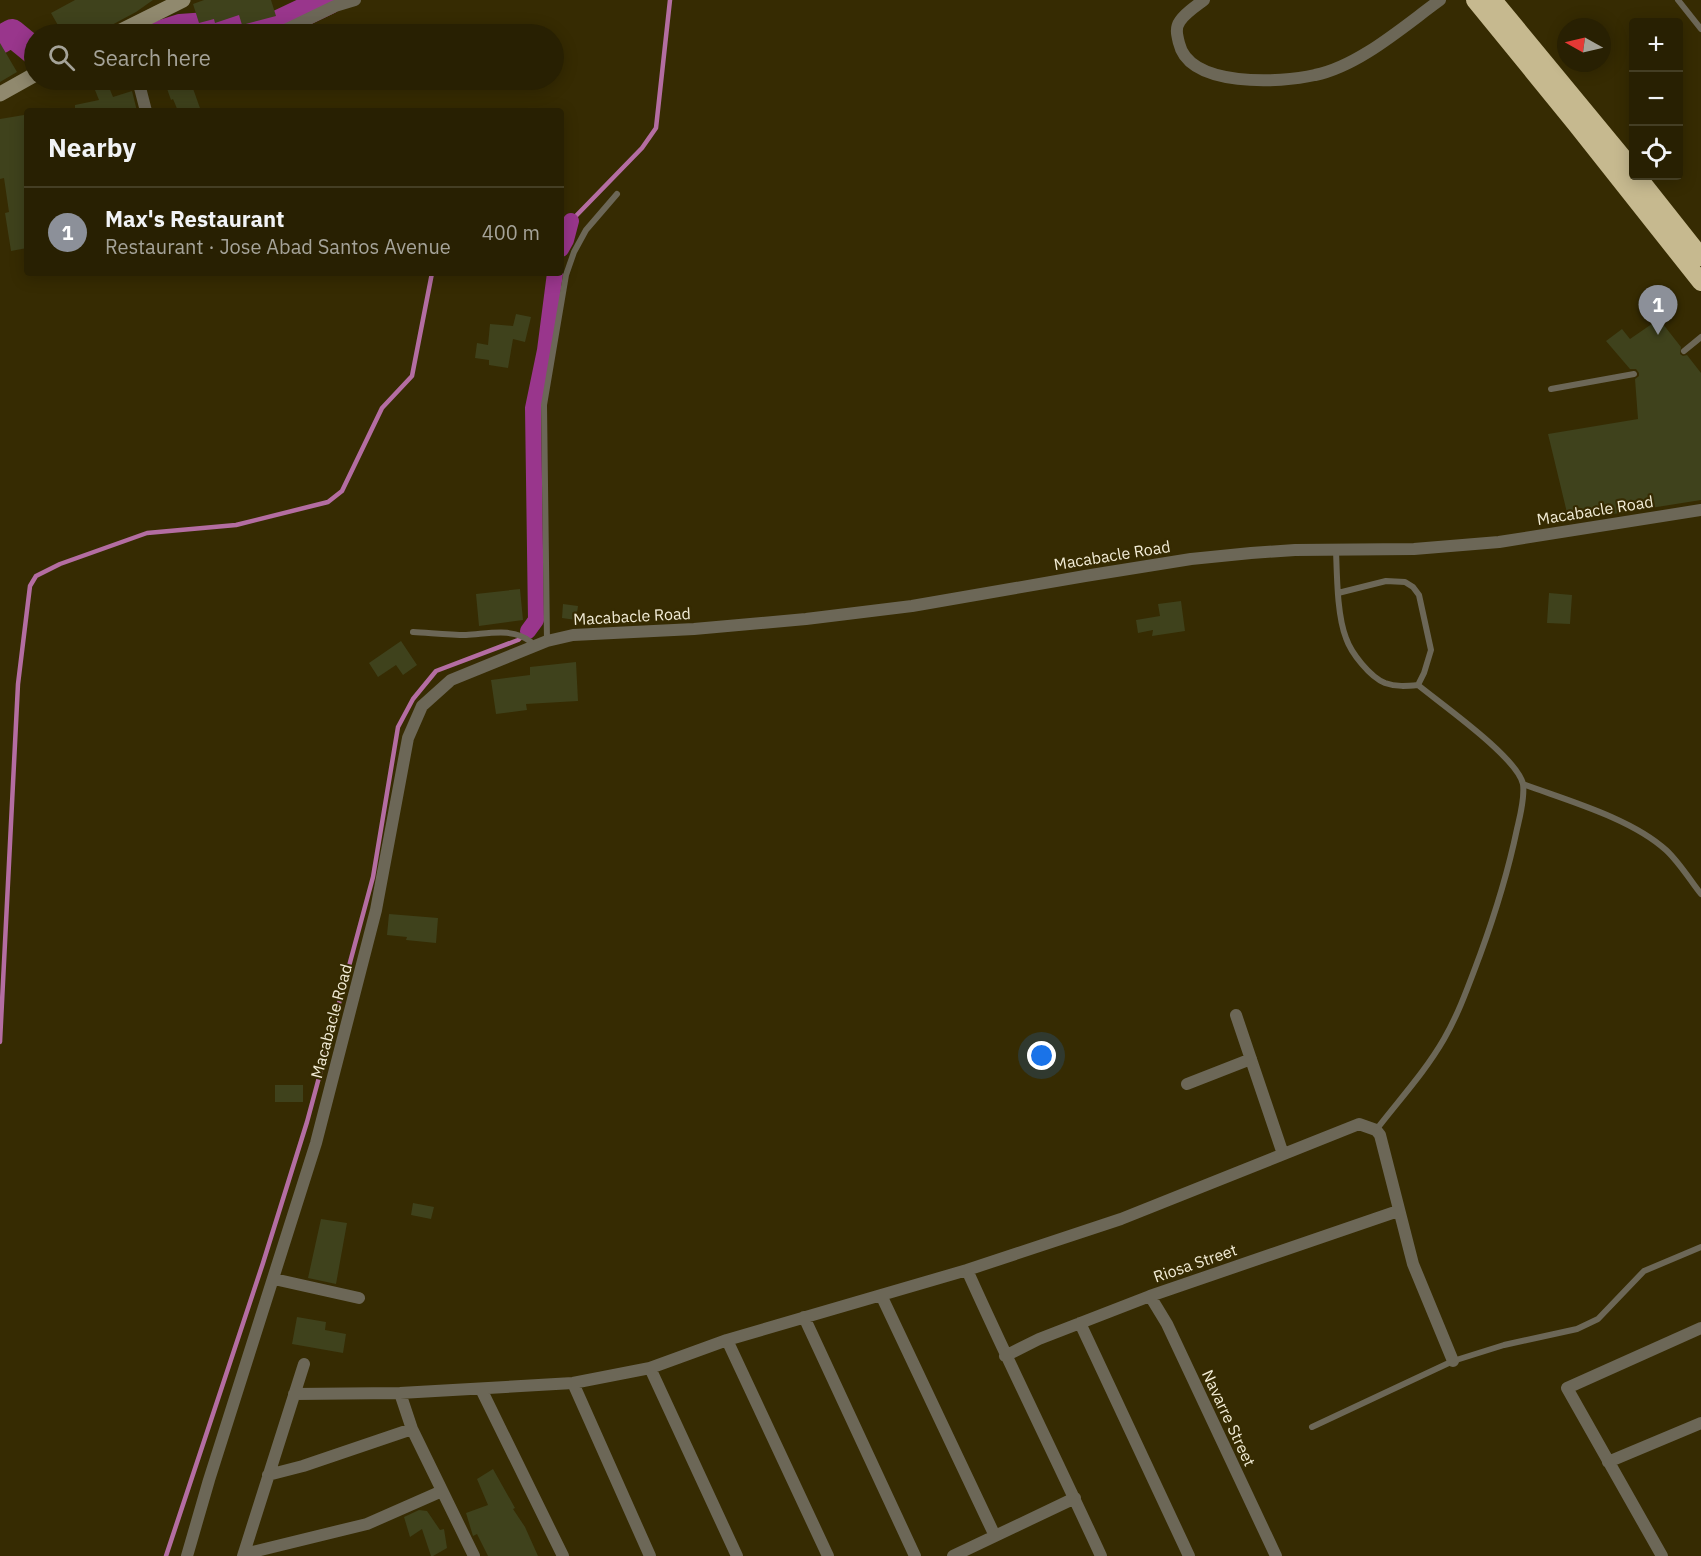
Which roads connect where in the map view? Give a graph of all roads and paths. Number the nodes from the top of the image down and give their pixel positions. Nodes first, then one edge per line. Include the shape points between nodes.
1 (183, 0) edge
2 (355, 0) edge
3 (1204, 0) edge
4 (1440, 0) edge
5 (1475, 0) edge
6 (1493, 0) edge
7 (1678, 0) edge
8 (138, 24) edge
9 (298, 24) edge
10 (1701, 29) edge
11 (24, 81) edge
12 (141, 90) edge
13 (0, 94) edge
14 (145, 108) edge
15 (1629, 165) edge
16 (1640, 180) edge
17 (617, 194) dead end
18 (1701, 257) edge
19 (1701, 282) edge
20 (1701, 337) edge
21 (1684, 351) dead end
22 (1634, 374) dead end
23 (1551, 389) dead end
24 (1701, 510) edge
25 (1336, 550) junction
26 (1338, 593) junction
27 (414, 632) dead end
28 (547, 641) junction
29 (532, 647) junction
30 (1418, 685) junction
31 (1523, 784) junction
32 (1701, 894) edge
33 (1236, 1015) dead end
34 (1251, 1059) junction
35 (1187, 1084) dead end
36 (1376, 1130) junction
37 (1283, 1154) junction
38 (1398, 1211) junction
39 (1701, 1247) edge
40 (967, 1270) junction
41 (274, 1280) junction
42 (881, 1295) junction
43 (1150, 1296) junction
44 (359, 1298) dead end
45 (804, 1317) junction
46 (1080, 1323) junction
47 (1701, 1328) edge
48 (727, 1340) junction
49 (1005, 1356) junction
50 (1453, 1361) junction
51 (304, 1364) dead end
52 (650, 1368) junction
53 (573, 1383) junction
54 (481, 1389) junction
55 (400, 1393) junction
56 (294, 1394) junction
57 (1312, 1427) dead end
58 (1700, 1427) edge
59 (412, 1429) junction
60 (1608, 1462) junction
61 (268, 1475) junction
62 (442, 1491) junction
63 (1075, 1498) junction
64 (994, 1536) junction
65 (243, 1555) edge
66 (187, 1556) edge
67 (474, 1556) edge
68 (563, 1556) edge
69 (650, 1556) edge
70 (737, 1556) edge
71 (828, 1556) edge
72 (915, 1556) edge
73 (953, 1556) edge
74 (1101, 1556) edge
75 (1189, 1556) edge
76 (1276, 1556) edge
77 (1662, 1556) edge

1 - 8 street
2 - 9 street
3 - 4 street via 1180,20 1176,28 1179,47 1189,60 1216,75 1261,80 1315,75 1352,63
5 - 19 highway
6 - 15 highway
7 - 10 lane
11 - 13 street
12 - 14 street
16 - 18 highway
17 - 28 lane via 586,230 566,275 544,405
20 - 21 lane
22 - 23 lane
24 - 25 street, Macabacle Road via 1499,542
25 - 26 lane
25 - 28 street, Macabacle Road via 1191,559 912,606 694,629 573,635
26 - 30 lane via 1346,638 1359,662 1384,682
26 - 30 lane via 1386,581 1405,582 1413,587 1419,595 1431,650
27 - 29 lane via 505,632 524,636
28 - 29 street, Macabacle Road
29 - 41 street, Macabacle Road via 452,680 422,706 414,722 376,910 316,1143
30 - 31 lane via 1513,765
31 - 32 lane via 1635,829 1666,850
31 - 36 lane via 1510,864 1464,999 1421,1074
33 - 34 street
34 - 35 street
34 - 37 street
36 - 37 street via 1359,1124
36 - 38 street
37 - 40 street via 1120,1219
38 - 43 street, Riosa Street
38 - 50 street via 1413,1264
39 - 50 lane via 1644,1271 1598,1319 1577,1329
40 - 42 street
40 - 49 street
41 - 44 street
41 - 66 street, Macabacle Road
42 - 45 street
42 - 64 street
43 - 46 street, Riosa Street
43 - 76 street, Navarre Street via 1167,1324
45 - 48 street
45 - 72 street
46 - 49 street, Riosa Street
46 - 75 street
47 - 60 street via 1567,1388
48 - 52 street
48 - 71 street
49 - 63 street
50 - 57 lane
51 - 56 street
52 - 53 street
52 - 70 street
53 - 54 street
53 - 69 street
54 - 55 street
54 - 68 street
55 - 56 street
55 - 59 street
56 - 61 street
58 - 60 street
59 - 61 street
59 - 62 street
60 - 77 street
61 - 65 street
62 - 65 street via 367,1524
62 - 67 street
63 - 64 street
63 - 74 street
64 - 73 street

